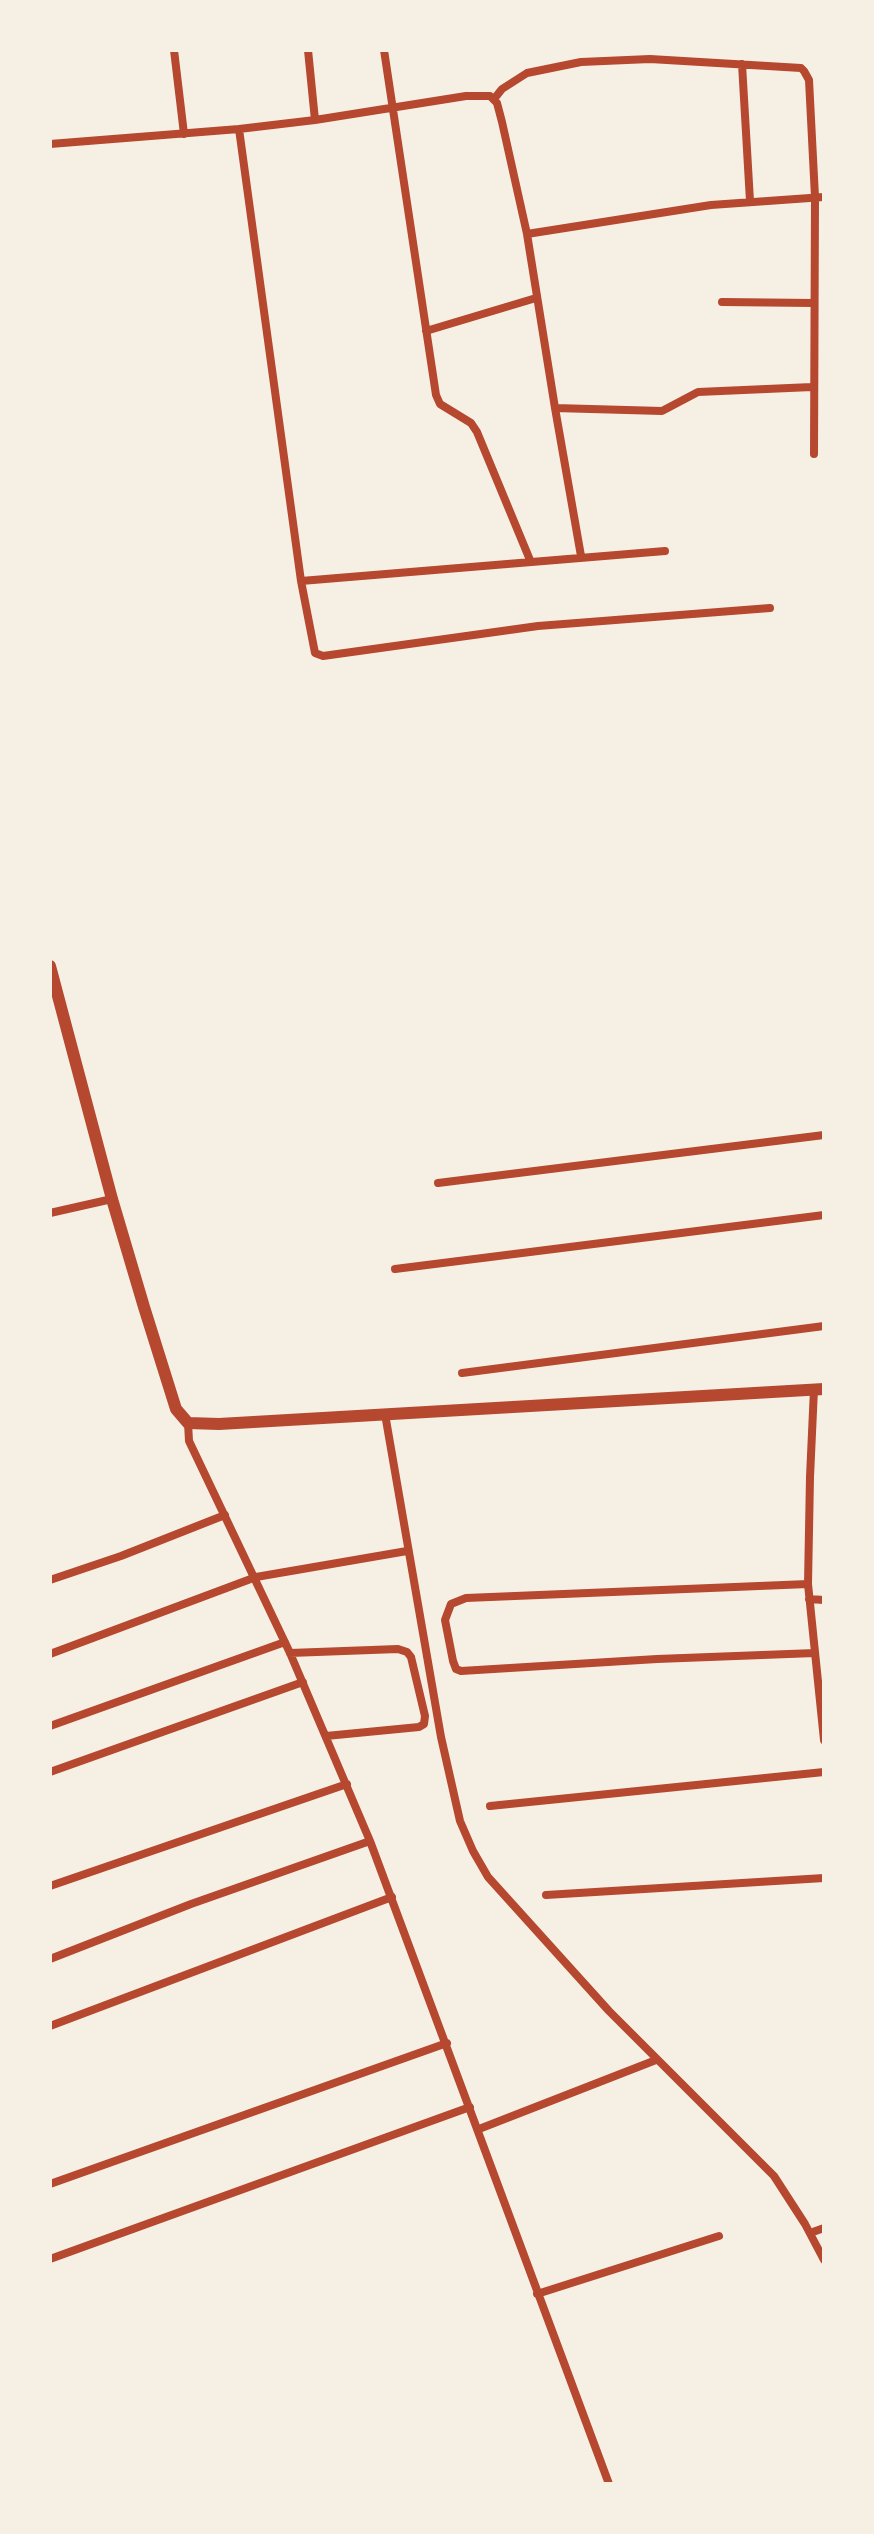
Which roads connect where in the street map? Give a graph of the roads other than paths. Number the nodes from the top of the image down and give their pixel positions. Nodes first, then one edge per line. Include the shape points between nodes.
1 (174, 50) edge
2 (308, 50) edge
3 (384, 50) edge
4 (691, 50) edge
5 (693, 61) junction
6 (742, 64) junction
7 (494, 99) junction
8 (392, 109) junction
9 (315, 120) junction
10 (239, 129) junction
11 (184, 134) junction
12 (50, 144) edge
13 (820, 197) edge
14 (750, 201) junction
15 (527, 234) junction
16 (536, 298) junction
17 (722, 302) dead end
18 (813, 303) junction
19 (426, 331) junction
20 (812, 387) junction
21 (555, 408) junction
22 (814, 454) dead end
23 (665, 551) dead end
24 (581, 556) junction
25 (530, 560) junction
26 (301, 581) junction
27 (770, 608) dead end
28 (50, 966) edge
29 (824, 1135) edge
30 (438, 1183) dead end
31 (112, 1199) junction
32 (50, 1213) edge
33 (824, 1215) edge
34 (395, 1269) dead end
35 (824, 1326) edge
36 (462, 1373) dead end
37 (819, 1389) edge
38 (391, 1414) junction
39 (188, 1423) junction
40 (225, 1515) junction
41 (407, 1551) junction
42 (256, 1577) junction
43 (50, 1580) edge
44 (808, 1584) junction
45 (809, 1599) junction
46 (824, 1600) edge
47 (285, 1642) junction
48 (290, 1653) junction
49 (815, 1653) junction
50 (50, 1654) edge
51 (303, 1682) junction
52 (50, 1726) edge
53 (326, 1736) junction
54 (824, 1740) edge
55 (50, 1772) edge
56 (824, 1772) edge
57 (347, 1784) junction
58 (490, 1806) dead end
59 (370, 1841) junction
60 (824, 1878) edge
61 (50, 1886) edge
62 (546, 1895) dead end
63 (392, 1897) junction
64 (50, 1959) edge
65 (50, 2026) edge
66 (447, 2043) junction
67 (656, 2060) junction
68 (470, 2107) junction
69 (479, 2129) junction
70 (50, 2184) edge
71 (816, 2231) edge
72 (719, 2236) dead end
73 (50, 2259) edge
74 (824, 2260) edge
75 (537, 2294) junction
76 (609, 2484) edge

1 - 11 street
2 - 9 street
3 - 8 street
4 - 5 street
5 - 6 street
5 - 7 street via 621,58 550,66 517,78
6 - 13 street via 801,68 807,74
6 - 14 street
7 - 8 street via 466,96
7 - 15 street
8 - 9 street
8 - 19 street
9 - 10 street
10 - 11 street
10 - 26 street
11 - 12 street
13 - 14 street
13 - 18 street
14 - 15 street
15 - 16 street
16 - 19 street
16 - 21 street
17 - 18 street
18 - 20 street
19 - 25 street via 437,398 477,432
20 - 21 street via 698,392 662,411
20 - 22 street
21 - 24 street
23 - 24 street
24 - 25 street
25 - 26 street
26 - 27 street via 315,653 323,656 538,626
28 - 31 street
29 - 30 street
31 - 32 street
31 - 39 street via 168,1387
33 - 34 street
35 - 36 street
37 - 38 street
37 - 44 street via 810,1477
38 - 39 street
38 - 41 street
39 - 40 street via 189,1441
40 - 42 street
40 - 43 street
41 - 42 street
41 - 67 street via 444,1751 460,1821 473,1851 488,1877
42 - 47 street
42 - 50 street
44 - 45 street
44 - 49 street via 466,1598 451,1604 445,1620 453,1661 461,1671
45 - 46 street
45 - 49 street
47 - 48 street
47 - 52 street
48 - 51 street
48 - 53 street via 398,1649 411,1657 424,1724
49 - 54 street
51 - 53 street
51 - 55 street
53 - 57 street
56 - 58 street
57 - 59 street
57 - 61 street
59 - 63 street
59 - 64 street
60 - 62 street
63 - 65 street
63 - 66 street
66 - 68 street
66 - 70 street
67 - 69 street
67 - 71 street via 774,2176
68 - 69 street
68 - 73 street
69 - 75 street
71 - 74 street
72 - 75 street
75 - 76 street

